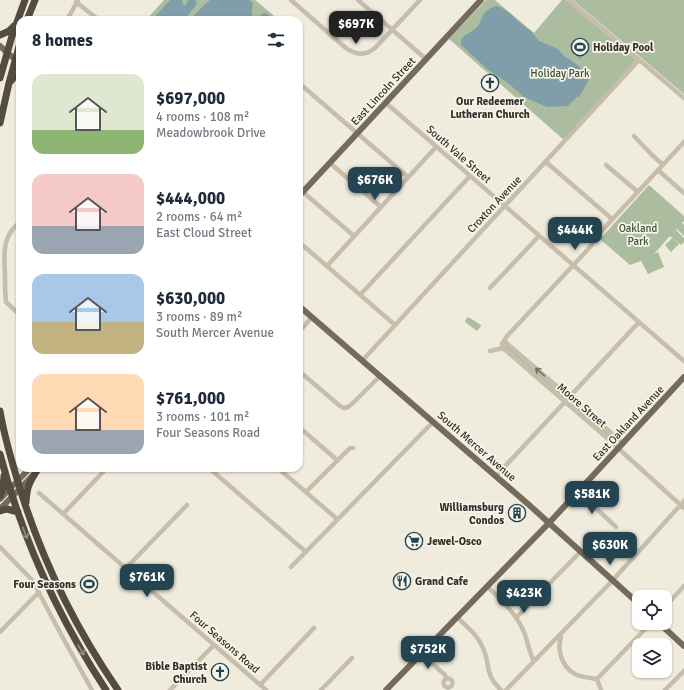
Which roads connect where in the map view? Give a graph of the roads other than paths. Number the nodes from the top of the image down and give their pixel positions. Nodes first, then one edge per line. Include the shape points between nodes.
1 (25, 0) edge
2 (35, 0) edge
3 (291, 0) edge
4 (358, 0) edge
5 (420, 0) edge
6 (481, 0) edge
7 (569, 0) edge
8 (77, 1) edge
9 (19, 16) edge
10 (29, 16) edge
11 (69, 16) edge
12 (94, 16) edge
13 (16, 23) joint
14 (392, 29) junction
15 (0, 36) edge
16 (0, 46) edge
17 (7, 52) junction
18 (426, 59) junction
19 (639, 60) junction
20 (16, 61) edge
21 (16, 65) edge
22 (16, 76) edge
23 (0, 78) edge
24 (9, 83) junction
25 (303, 86) edge
26 (684, 98) edge
27 (386, 103) junction
28 (0, 123) edge
29 (358, 133) junction
30 (634, 136) dead end
31 (683, 144) edge
32 (436, 147) junction
33 (546, 162) junction
34 (330, 163) junction
35 (606, 165) dead end
36 (663, 165) junction
37 (658, 170) junction
38 (470, 176) junction
39 (408, 177) junction
40 (303, 192) edge
41 (638, 192) junction
42 (684, 192) edge
43 (303, 196) edge
44 (505, 206) junction
45 (381, 207) junction
46 (612, 219) junction
47 (16, 225) edge
48 (354, 236) junction
49 (539, 236) junction
50 (303, 245) edge
51 (573, 265) junction
52 (327, 266) junction
53 (490, 288) dead end
54 (360, 295) junction
55 (303, 309) edge
56 (16, 311) edge
57 (312, 317) junction
58 (639, 322) junction
59 (395, 325) junction
60 (303, 327) edge
61 (504, 341) junction
62 (503, 348) junction
63 (490, 351) dead end
64 (362, 361) junction
65 (684, 361) edge
66 (303, 374) edge
67 (380, 376) junction
68 (684, 377) edge
69 (569, 397) junction
70 (564, 402) junction
71 (0, 411) edge
72 (433, 422) junction
73 (303, 430) edge
74 (621, 446) junction
75 (353, 448) dead end
76 (0, 454) edge
77 (337, 460) junction
78 (12, 462) junction
79 (16, 464) edge
80 (4, 470) junction
81 (33, 472) edge
82 (34, 472) edge
83 (103, 472) edge
84 (214, 472) edge
85 (283, 472) edge
86 (496, 476) junction
87 (19, 485) junction
88 (578, 491) junction
89 (306, 492) junction
90 (11, 493) junction
91 (39, 493) dead end
92 (0, 496) edge
93 (0, 500) edge
94 (684, 501) edge
95 (187, 505) dead end
96 (26, 507) junction
97 (682, 507) edge
98 (0, 510) edge
99 (18, 512) junction
100 (63, 514) junction
101 (338, 519) junction
102 (549, 523) junction
103 (616, 527) dead end
104 (0, 547) edge
105 (581, 551) junction
106 (306, 552) junction
107 (291, 567) dead end
108 (126, 568) junction
109 (613, 580) junction
110 (487, 586) junction
111 (684, 586) edge
112 (39, 592) junction
113 (632, 598) edge
114 (672, 600) edge
115 (457, 617) junction
116 (516, 618) junction
117 (314, 628) dead end
118 (644, 630) edge
119 (667, 630) edge
120 (0, 632) edge
121 (562, 633) junction
122 (214, 645) junction
123 (684, 646) edge
124 (422, 654) junction
125 (352, 658) dead end
126 (534, 661) junction
127 (684, 671) edge
128 (446, 679) dead end
129 (596, 679) junction
130 (260, 685) junction
131 (92, 690) edge
132 (106, 690) edge
133 (118, 690) edge
134 (170, 690) edge
135 (266, 690) edge
136 (321, 690) edge
137 (386, 690) edge
138 (501, 690) edge
139 (506, 690) edge
140 (601, 690) edge
141 (665, 690) edge

1 - 9 highway
2 - 10 highway
3 - 14 street via 347,49 359,54 369,52
4 - 14 street
5 - 14 street
6 - 18 main road, East Lincoln Street
7 - 19 street
8 - 11 street
8 - 12 street
13 - 15 highway via 9,32
13 - 17 highway
14 - 18 street
16 - 17 main road
17 - 20 main road
17 - 23 highway
18 - 27 main road, East Lincoln Street
19 - 26 street
19 - 33 street, Croxton Avenue
21 - 24 highway
22 - 24 highway
24 - 28 highway
25 - 29 street
27 - 29 main road, East Lincoln Street
27 - 32 street, South Vale Street
29 - 34 main road, East Lincoln Street
29 - 39 street
30 - 36 street
31 - 36 street
32 - 38 street, South Vale Street
32 - 39 street
33 - 44 street, Croxton Avenue
33 - 46 street
34 - 40 main road, East Lincoln Street
34 - 45 street
35 - 41 street
36 - 37 street
37 - 41 street
37 - 42 street
38 - 44 street, South Vale Street
38 - 54 street
39 - 45 street
41 - 46 street
43 - 48 street
44 - 49 street, South Vale Street
44 - 59 street, Croxton Avenue
45 - 48 street
46 - 51 street
47 - 56 street via 6,242 4,252 6,302
48 - 52 street
49 - 51 street, South Vale Street
49 - 53 street
50 - 52 street
51 - 58 street, South Vale Street
51 - 61 street
52 - 54 street
54 - 59 street
55 - 57 main road, South Mercer Avenue
57 - 60 street
57 - 64 main road, South Mercer Avenue
58 - 65 street, South Vale Street
58 - 69 street
59 - 64 street, Croxton Avenue
61 - 62 street
69 -> 61 street, Moore Street
62 - 63 street
62 - 70 street, Moore Street
64 - 67 main road, South Mercer Avenue
66 - 67 street via 344,408 352,404
67 - 72 main road, South Mercer Avenue
68 - 74 main road, East Oakland Avenue
69 - 70 street
69 - 74 street, Moore Street
70 - 74 street, Moore Street
70 - 86 street
71 - 78 highway
72 - 86 main road, South Mercer Avenue
72 - 101 street
73 - 77 street
74 - 88 main road, East Oakland Avenue
74 - 97 street, Moore Street
75 - 77 street
76 - 80 highway
77 - 89 street
78 - 79 highway
78 - 87 highway
80 - 90 highway
80 - 92 highway
81 - 87 main road
82 - 96 highway via 27,491
83 - 100 street
84 - 106 street
85 - 89 street
86 - 102 main road, South Mercer Avenue
87 - 90 main road
87 - 96 highway
88 - 102 main road, East Oakland Avenue
88 - 103 street
89 - 101 street
90 - 93 main road
90 - 98 main road
90 - 99 highway
91 - 100 street, Four Seasons Road
94 - 97 street
95 - 108 street
96 - 133 highway via 62,595 85,638
97 - 109 street
98 - 99 highway
99 -> 132 highway via 55,602
100 - 108 street, Four Seasons Road
101 - 106 street
102 - 105 main road, South Mercer Avenue
102 - 110 main road, East Oakland Avenue
104 - 112 street via 29,576
105 - 109 main road, South Mercer Avenue
105 - 116 street
106 - 107 street
108 - 122 street, Four Seasons Road
109 - 113 main road, South Mercer Avenue
109 - 121 street
110 - 115 main road, East Oakland Avenue
110 - 116 street
111 - 114 street
112 - 120 street
112 - 131 street
115 - 124 main road, East Oakland Avenue
115 - 138 street via 477,637 485,652 491,679
116 - 126 street
117 - 130 street
118 - 129 street
119 - 123 main road
121 - 126 street
121 - 129 street via 559,649 565,665 575,674
122 - 130 street, Four Seasons Road
122 - 134 street
124 - 128 street via 445,675
124 - 137 main road, East Oakland Avenue
125 - 136 street
126 - 139 street
127 - 141 street
129 - 140 street
130 - 135 street, Four Seasons Road

